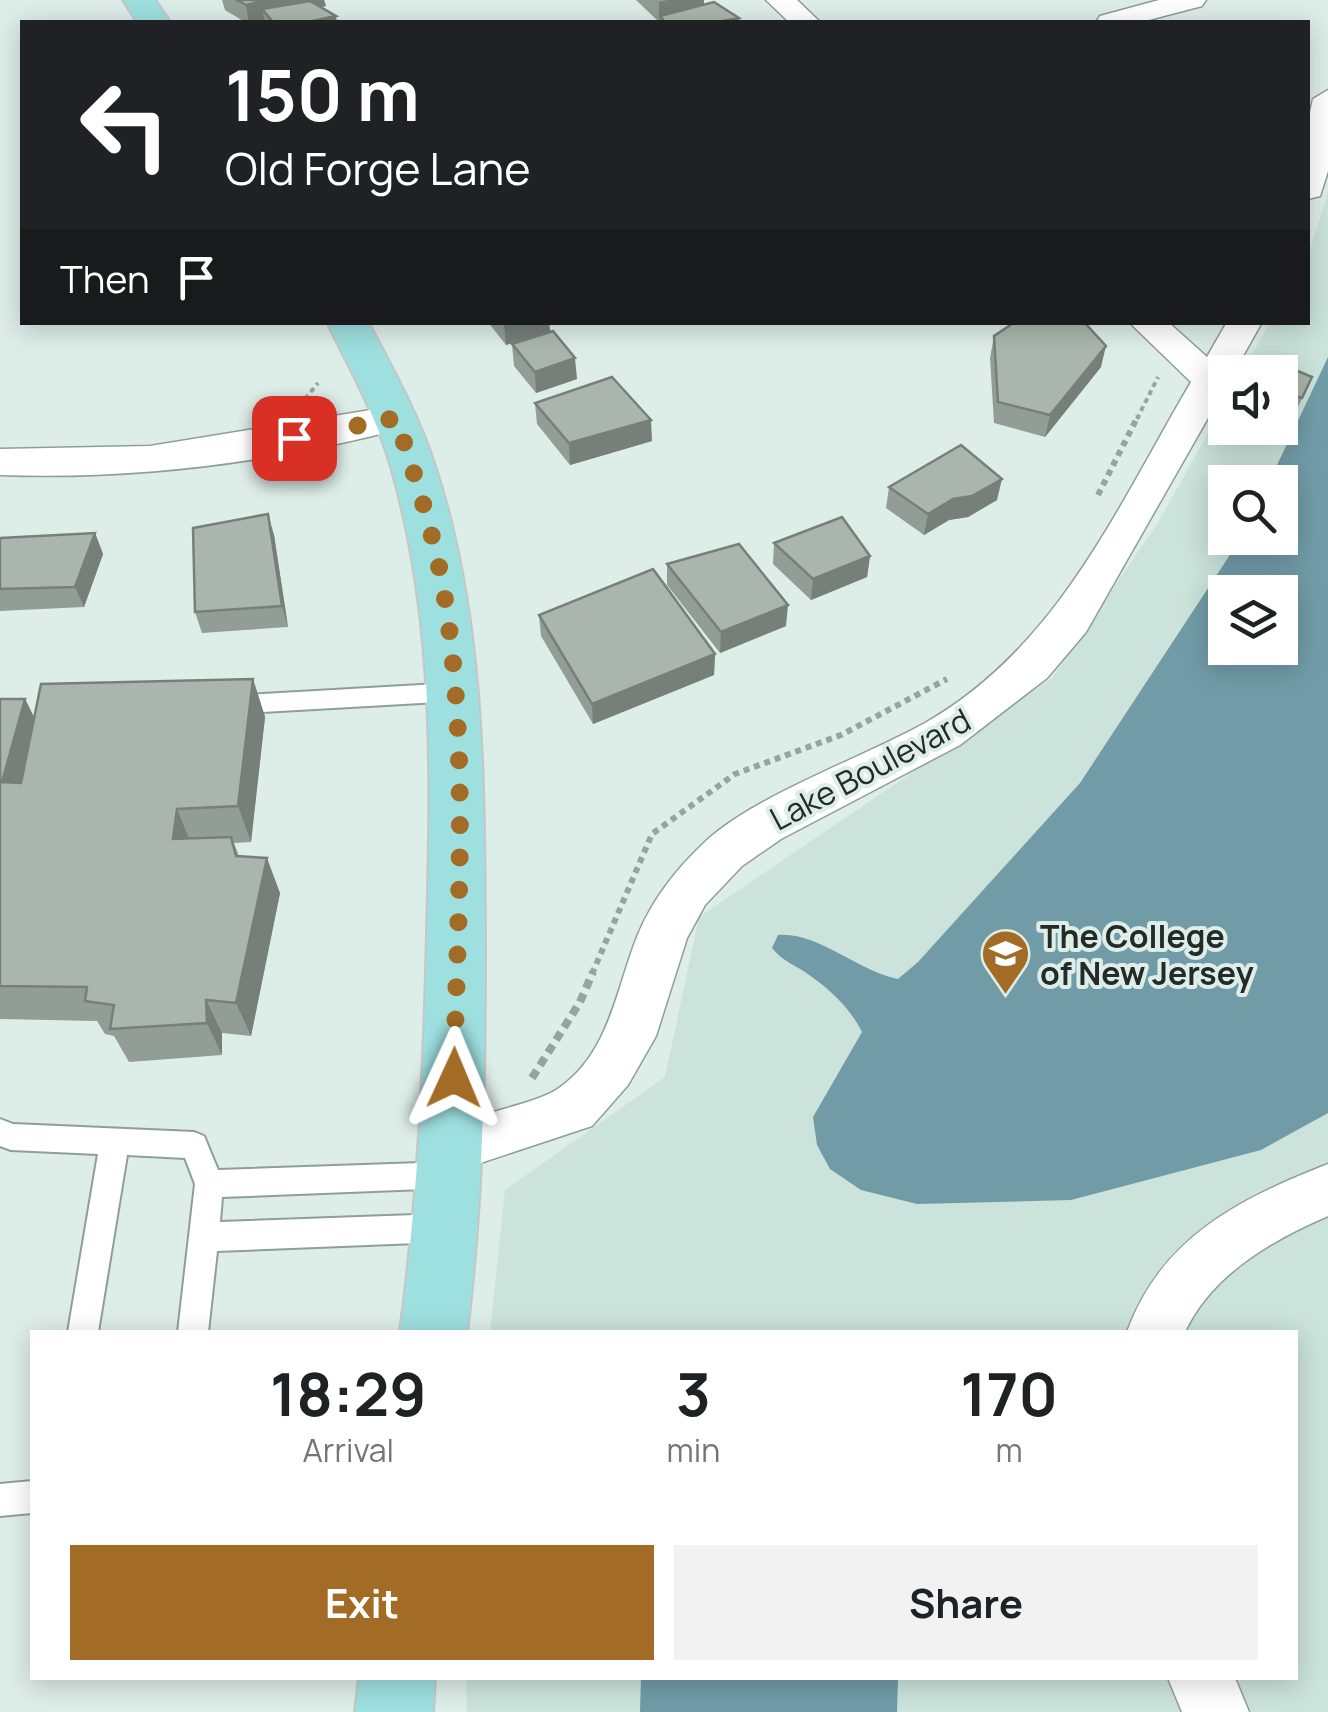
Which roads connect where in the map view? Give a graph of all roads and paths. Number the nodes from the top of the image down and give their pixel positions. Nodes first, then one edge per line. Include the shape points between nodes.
1 (780, 0) edge
2 (1192, 0) edge
3 (804, 20) edge
4 (1117, 20) edge
5 (1328, 99) edge
6 (1310, 180) edge
7 (349, 325) edge
8 (1149, 325) edge
9 (1243, 325) edge
10 (1226, 355) edge
11 (1162, 368) dead end
12 (1208, 377) edge
13 (1208, 385) edge
14 (396, 418) junction
15 (0, 462) edge
16 (1097, 497) dead end
17 (957, 674) dead end
18 (456, 692) junction
19 (204, 705) edge
20 (529, 1083) dead end
21 (6, 1135) edge
22 (128, 1140) junction
23 (452, 1161) junction
24 (209, 1184) junction
25 (1328, 1190) edge
26 (445, 1228) junction
27 (203, 1237) junction
28 (83, 1330) edge
29 (193, 1330) edge
30 (434, 1330) edge
31 (1157, 1330) edge
32 (30, 1497) edge
33 (0, 1500) edge
34 (398, 1680) edge
35 (1202, 1680) edge
36 (394, 1712) edge
37 (1216, 1712) edge

1 - 3 street
2 - 4 street
5 - 6 street
7 - 14 main road
8 - 12 street
9 - 10 street, Lake Boulevard
11 - 16 path
13 - 23 street, Lake Boulevard via 1071,621 1032,667 944,734 725,852 688,891 663,934 638,1020 610,1069 573,1109
14 - 15 street via 190,457
14 - 18 main road via 425,505
17 - 20 path via 840,735 735,774 652,834 580,1002
18 - 19 lane
18 - 23 main road
21 - 22 lane
22 - 24 lane via 194,1145
22 - 28 lane
23 - 24 lane
23 - 26 main road
24 - 27 lane
25 - 31 street via 1233,1234 1195,1269
26 - 27 lane
26 - 30 main road
27 - 29 lane
32 - 33 lane
34 - 36 main road
35 - 37 street

